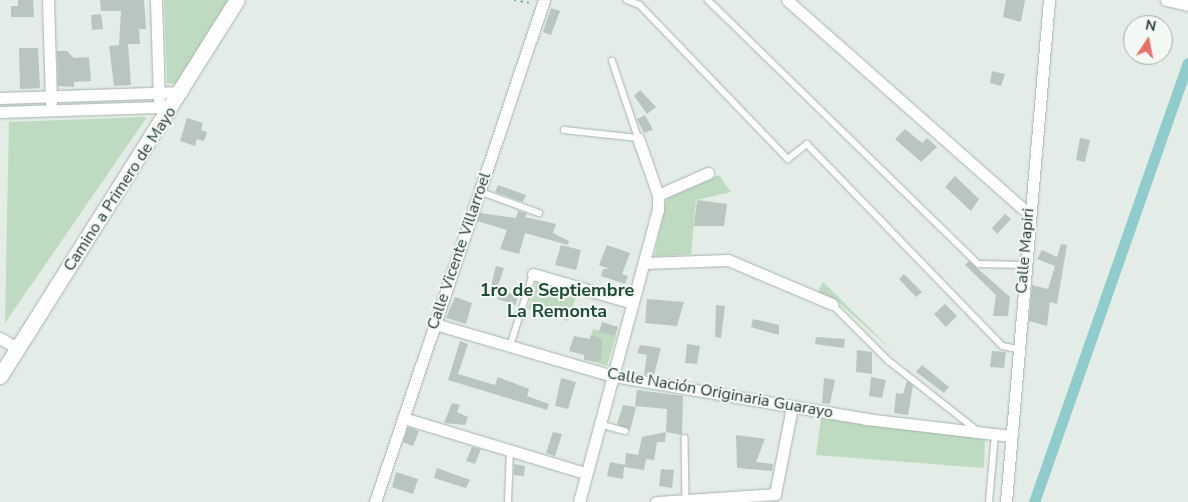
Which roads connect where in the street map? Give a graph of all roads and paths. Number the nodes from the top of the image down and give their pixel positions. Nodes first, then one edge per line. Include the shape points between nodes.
1 (48, 0) edge
2 (156, 0) edge
3 (237, 0) edge
4 (514, 0) edge
5 (627, 0) edge
6 (708, 0) edge
7 (787, 0) edge
8 (1049, 0) edge
9 (1166, 0) edge
10 (543, 3) edge
11 (1188, 4) edge
12 (612, 61) dead end
13 (182, 92) junction
14 (159, 93) junction
15 (51, 96) junction
16 (0, 98) edge
17 (165, 110) junction
18 (51, 111) junction
19 (0, 112) edge
20 (564, 130) dead end
21 (638, 138) junction
22 (708, 172) dead end
23 (479, 191) junction
24 (658, 195) junction
25 (539, 213) dead end
26 (1028, 213) junction
27 (644, 263) junction
28 (1023, 265) junction
29 (534, 274) joint
30 (633, 304) junction
31 (832, 304) joint
32 (434, 324) junction
33 (0, 338) edge
34 (510, 346) junction
35 (18, 349) junction
36 (1017, 349) junction
37 (0, 376) edge
38 (613, 376) junction
39 (792, 407) junction
40 (403, 418) junction
41 (599, 424) junction
42 (626, 431) dead end
43 (981, 433) junction
44 (995, 434) junction
45 (1010, 436) junction
46 (685, 438) dead end
47 (510, 450) junction
48 (585, 473) junction
49 (686, 501) edge
50 (375, 502) edge
51 (508, 502) edge
52 (579, 502) edge
53 (656, 502) edge
54 (989, 502) edge
55 (1006, 502) edge

1 - 15 street
2 - 14 street
3 - 13 main road, Camino a Primero de Mayo
4 - 10 path
5 - 36 lane via 640,5 788,159 807,144 1004,346
6 - 28 lane via 979,264
7 - 26 street
8 - 26 street, Calle Mapiri
9 - 11 street
10 - 23 street, Calle Vicente Villarroel
12 - 21 lane
13 - 14 street
13 - 17 main road, Camino a Primero de Mayo
14 - 15 street
14 - 17 street
15 - 16 street
15 - 18 street
17 - 18 street
17 - 35 main road, Camino a Primero de Mayo
18 - 19 street
20 - 21 lane
21 - 24 street
22 - 24 street
23 - 25 lane
23 - 32 street, Calle Vicente Villarroel
24 - 27 street via 658,210
26 - 28 street, Calle Mapiri
27 - 30 street
27 - 31 street via 728,260
28 - 36 street, Calle Mapiri
29 - 30 street
29 - 34 lane
30 - 38 street
31 - 43 lane via 888,361
32 - 34 street, Calle Nación Originaria Guarayo
32 - 40 street, Calle Vicente Villarroel
33 - 35 street
34 - 38 street, Calle Nación Originaria Guarayo
35 - 37 main road, Camino a Primero de Mayo
36 - 45 street, Calle Mapiri
38 - 39 street, Calle Nación Originaria Guarayo
38 - 41 street
39 - 43 street, Calle Nación Originaria Guarayo
39 - 49 street via 775,494
40 - 47 street
40 - 50 street, Calle Vicente Villarroel
41 - 42 lane
41 - 48 street
43 - 44 street, Calle Nación Originaria Guarayo
44 - 45 street, Calle Nación Originaria Guarayo
44 - 54 lane
45 - 55 street, Calle Mapiri
46 - 49 lane
47 - 48 street
47 - 51 lane
48 - 52 street
49 - 53 street

